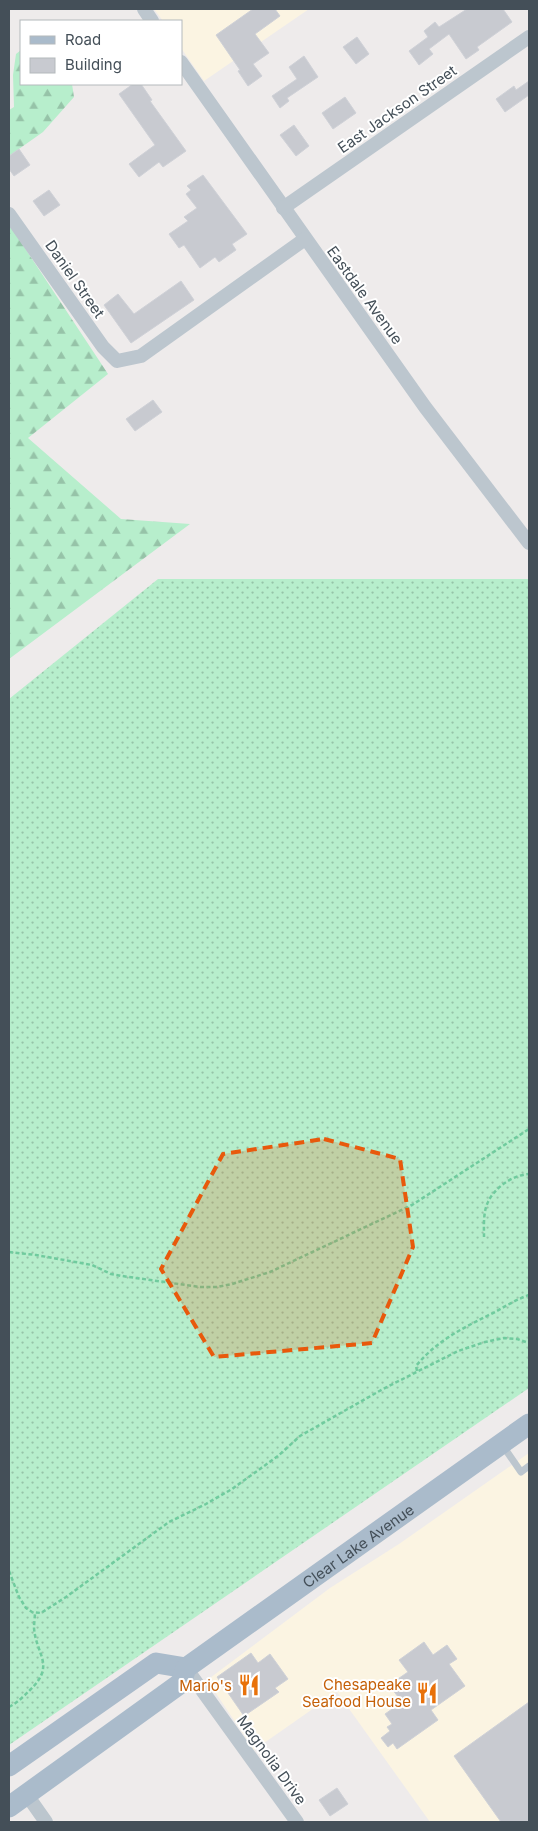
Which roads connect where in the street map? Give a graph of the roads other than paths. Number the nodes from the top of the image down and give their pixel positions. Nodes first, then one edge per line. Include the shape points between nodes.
1 (144, 9) edge
2 (151, 20) edge
3 (529, 36) edge
4 (182, 63) edge
5 (283, 208) junction
6 (9, 214) edge
7 (305, 239) junction
8 (529, 543) edge
9 (529, 1424) edge
10 (501, 1444) junction
11 (528, 1469) edge
12 (186, 1668) junction
13 (103, 1700) junction
14 (9, 1750) edge
15 (9, 1766) edge
16 (26, 1795) junction
17 (9, 1807) edge
18 (46, 1822) edge
19 (297, 1822) edge

1 - 2 street
3 - 5 street, East Jackson Street
4 - 5 street, Eastdale Avenue
5 - 7 street, Eastdale Avenue
6 - 7 street, Daniel Street via 103,347 117,361 141,356
7 - 8 street, Eastdale Avenue via 425,407
9 - 10 main road, Clear Lake Avenue
10 - 11 lane via 521,1472
10 - 12 main road, Clear Lake Avenue
12 - 13 main road via 156,1663
12 - 16 main road, Clear Lake Avenue via 181,1682
12 - 19 street, Magnolia Drive
13 - 14 main road via 84,1698
13 - 15 main road
16 - 17 main road, Clear Lake Avenue
16 - 18 street

